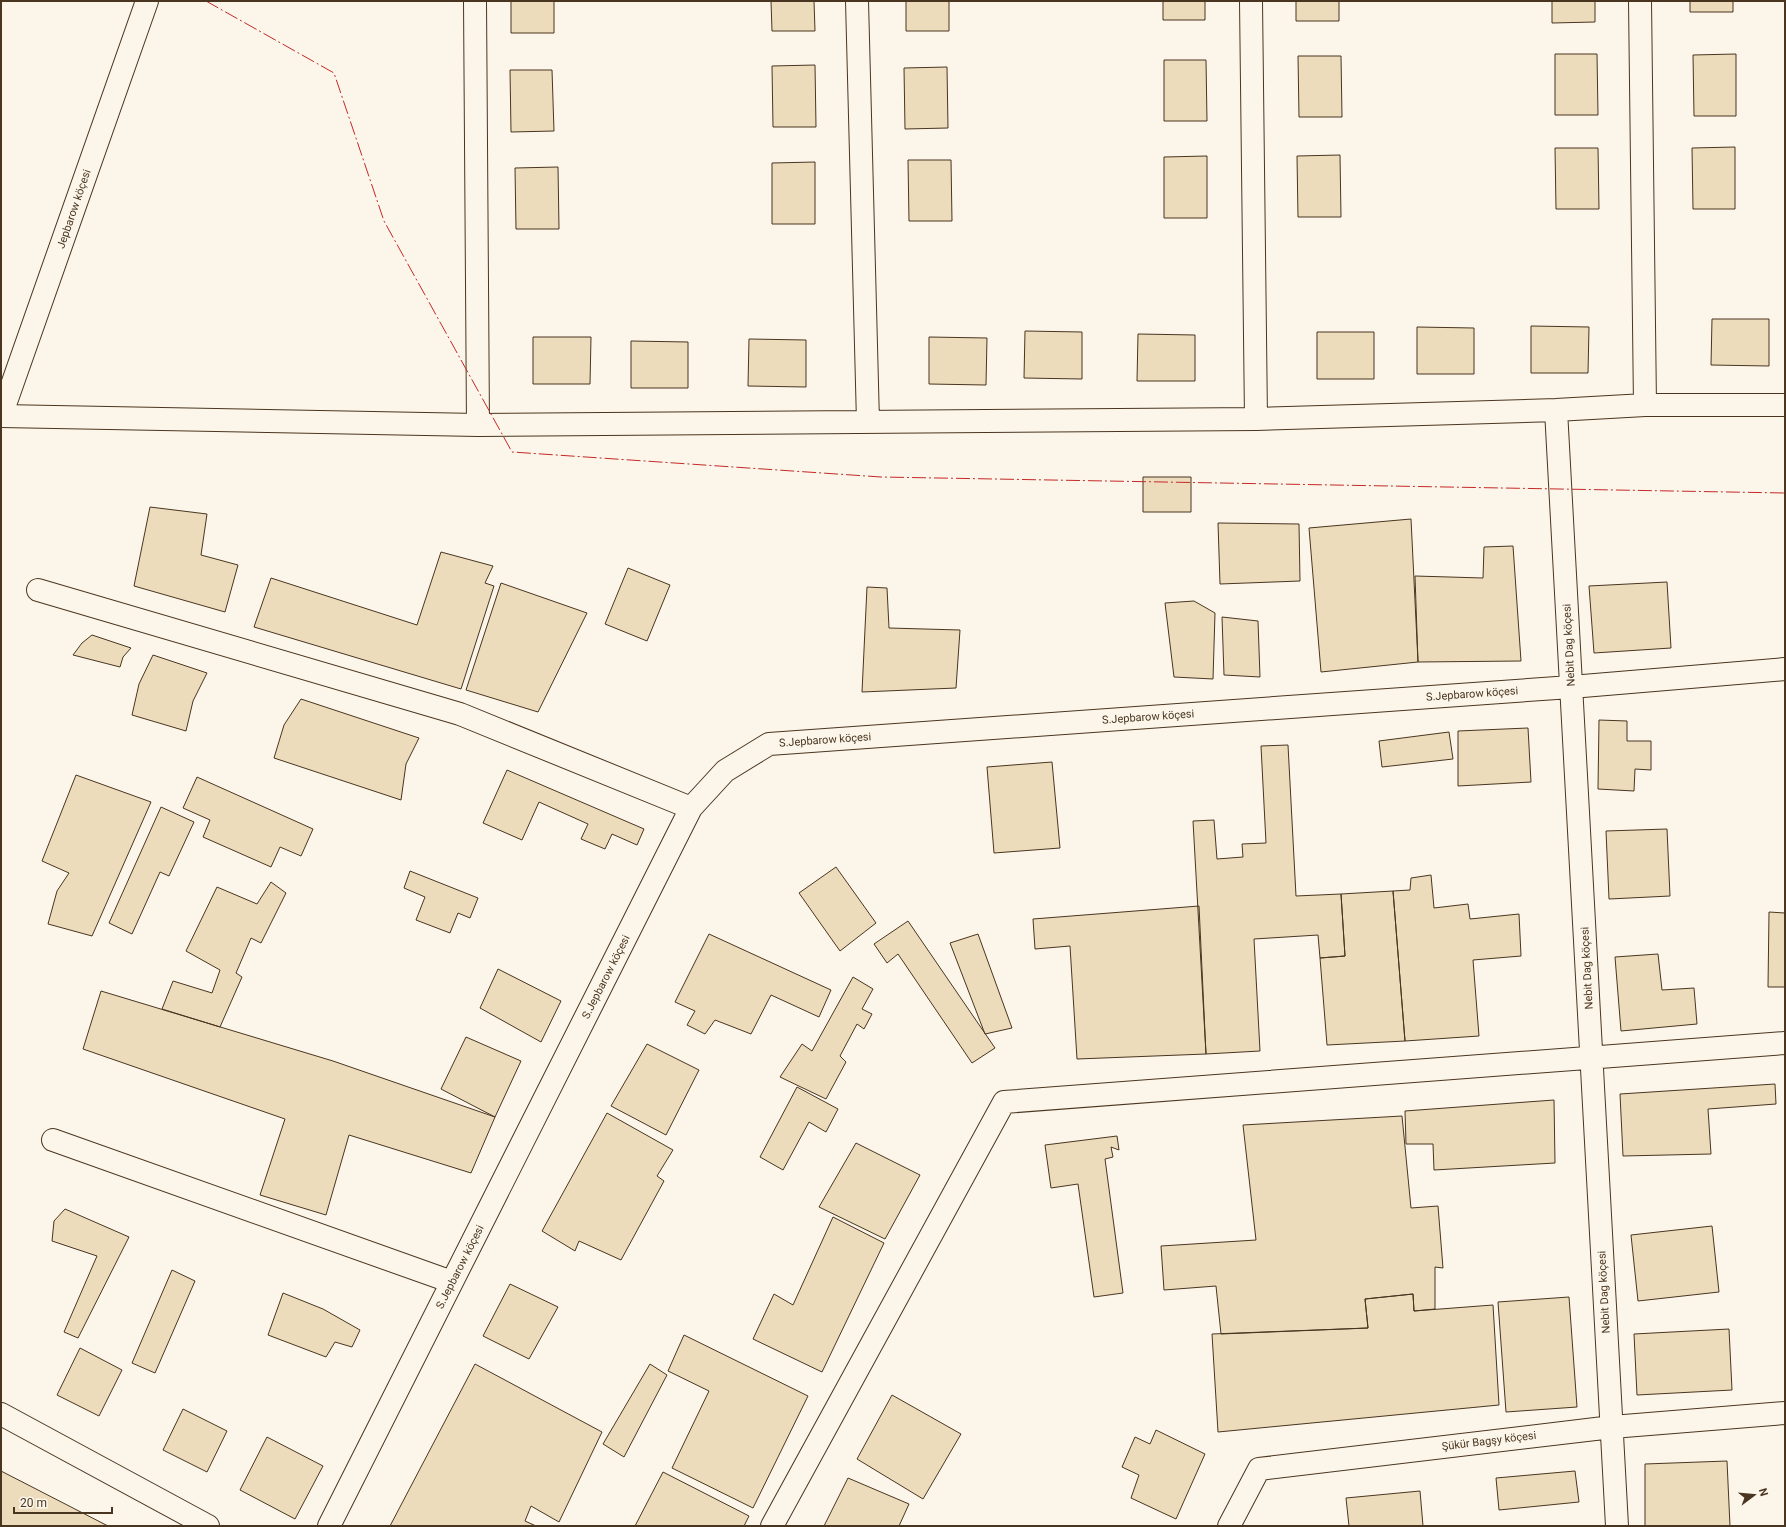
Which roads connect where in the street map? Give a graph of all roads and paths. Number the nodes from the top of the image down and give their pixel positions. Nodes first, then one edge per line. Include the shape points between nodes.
1 (147, 1) edge
2 (475, 1) edge
3 (857, 1) edge
4 (1251, 1) edge
5 (1640, 1) edge
6 (1645, 405) junction
7 (1785, 405) edge
8 (1556, 410) junction
9 (1, 416) edge
10 (1256, 419) junction
11 (868, 422) junction
12 (478, 425) junction
13 (38, 590) dead end
14 (1785, 669) edge
15 (1571, 687) junction
16 (691, 808) junction
17 (1785, 1044) edge
18 (1591, 1058) junction
19 (53, 1140) dead end
20 (452, 1282) junction
21 (1785, 1413) edge
22 (1, 1414) edge
23 (1612, 1427) junction
24 (208, 1526) edge
25 (329, 1526) edge
26 (772, 1526) edge
27 (1229, 1526) edge
28 (1617, 1526) edge

1 - 9 street, Jepbarow köçesi
2 - 12 street
3 - 11 street
4 - 10 street
5 - 6 street
6 - 7 street
6 - 8 street
8 - 10 street
8 - 15 street, Nebit Dag köçesi
9 - 12 street
10 - 11 street
11 - 12 street
13 - 16 street via 460,714
14 - 15 street, S.Jepbarow köçesi
15 - 16 street, S.Jepbarow köçesi via 769,744 725,771
15 - 18 street, Nebit Dag köçesi
16 - 20 street, S.Jepbarow köçesi
17 - 18 street
18 - 23 street, Nebit Dag köçesi
18 - 26 street via 1004,1102
19 - 20 street
20 - 25 street, S.Jepbarow köçesi
21 - 23 street, Şükür Bagşy köçesi
22 - 24 street
23 - 27 street, Şükür Bagşy köçesi via 1259,1468
23 - 28 street, Nebit Dag köçesi

